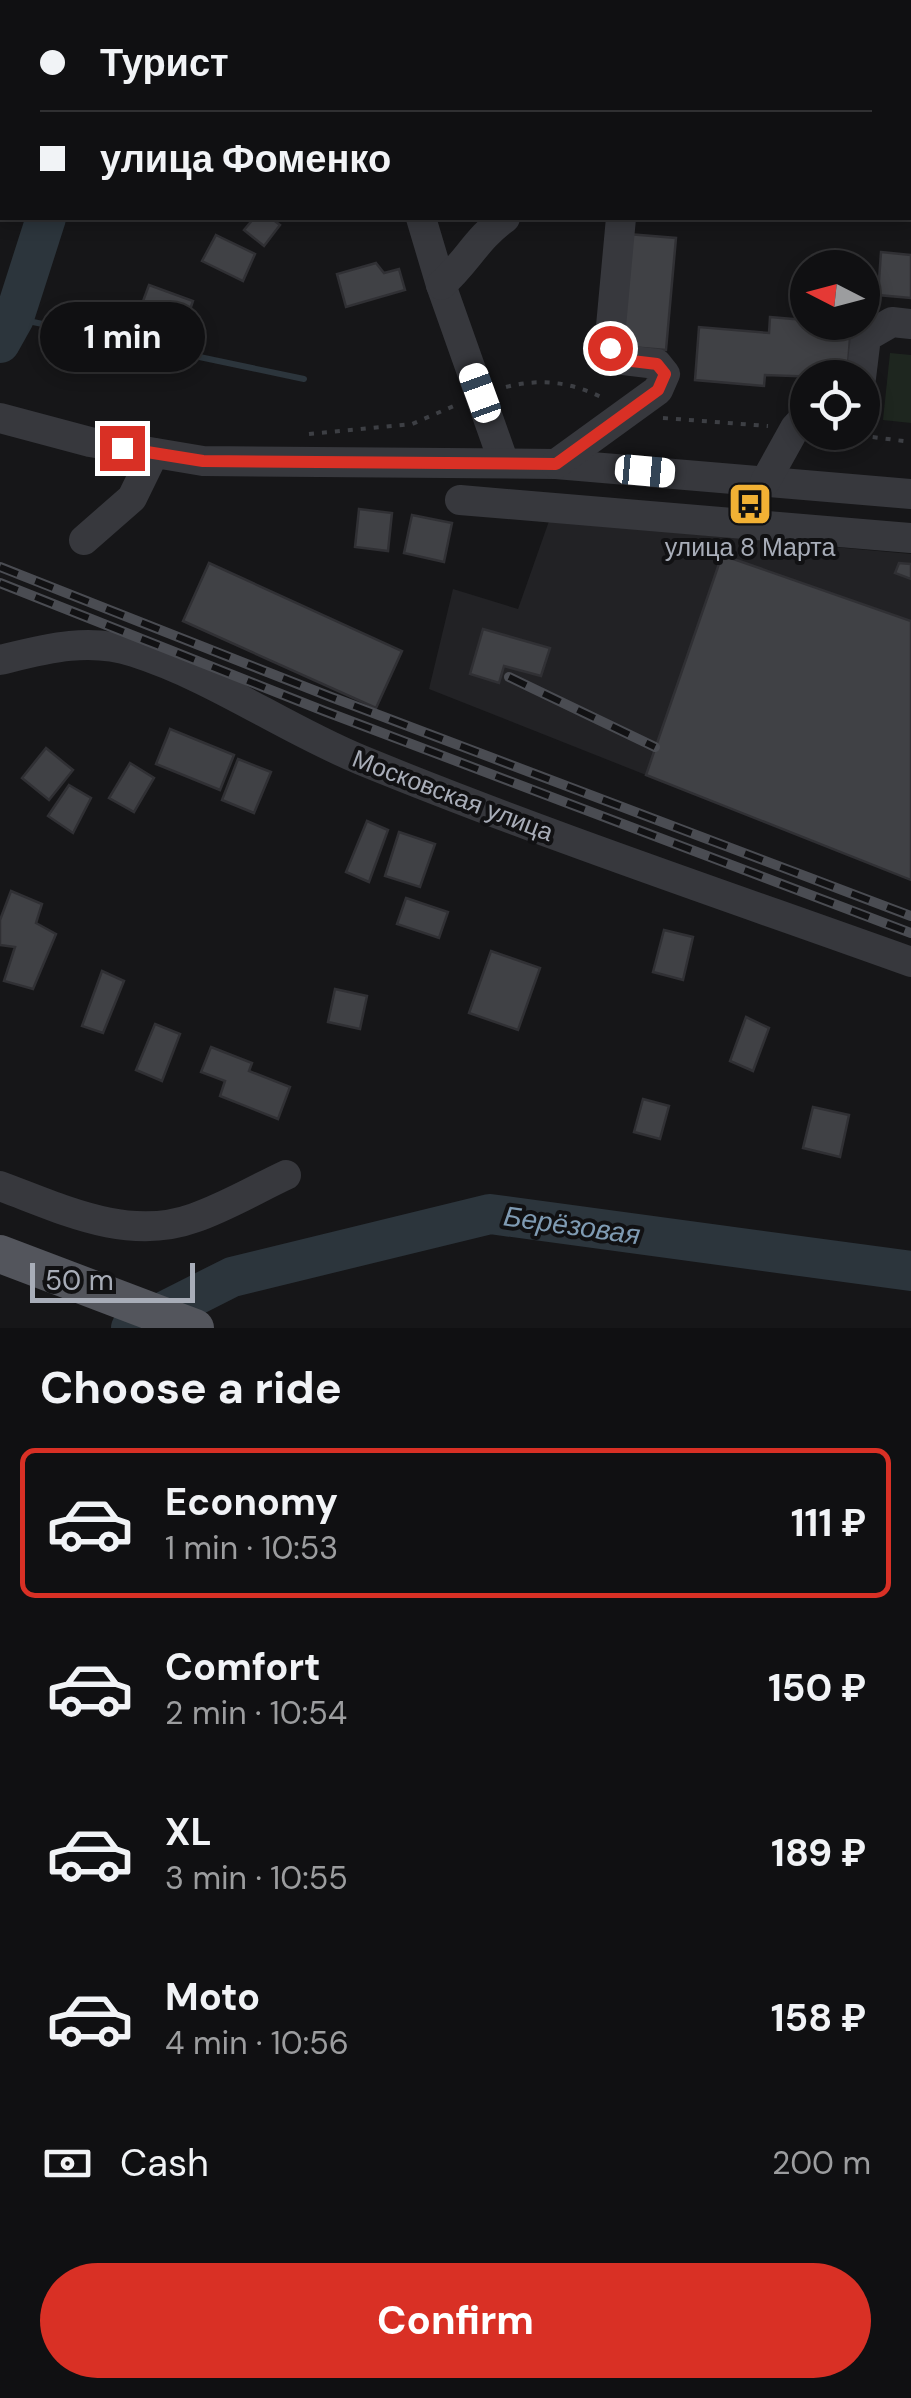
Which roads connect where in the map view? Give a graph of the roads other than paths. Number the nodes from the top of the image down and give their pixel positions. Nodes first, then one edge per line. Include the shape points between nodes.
1 (423, 220) edge
2 (502, 220) edge
3 (621, 220) edge
4 (441, 285) junction
5 (911, 324) edge
6 (863, 360) edge
7 (0, 418) edge
8 (790, 437) edge
9 (154, 454) junction
10 (504, 463) junction
11 (556, 464) junction
12 (764, 482) junction
13 (911, 494) edge
14 (460, 500) dead end
15 (911, 538) edge
16 (84, 540) dead end
17 (0, 660) edge
18 (911, 962) edge
19 (286, 1175) dead end
20 (0, 1186) edge
21 (0, 1254) edge
22 (195, 1328) edge

1 - 4 street
2 - 4 street
3 - 11 street via 610,348 615,359 657,364 665,374 658,390
4 - 10 street
5 - 6 street via 892,322 866,337
7 - 9 street
8 - 12 street
9 - 10 street via 203,461
9 - 16 street via 132,498
10 - 11 street
11 - 12 street
12 - 13 street
14 - 15 street
17 - 18 street, Московская улица via 68,644 132,651 221,687 322,744 488,812
19 - 20 street via 192,1220 142,1228 93,1221
21 - 22 main road

